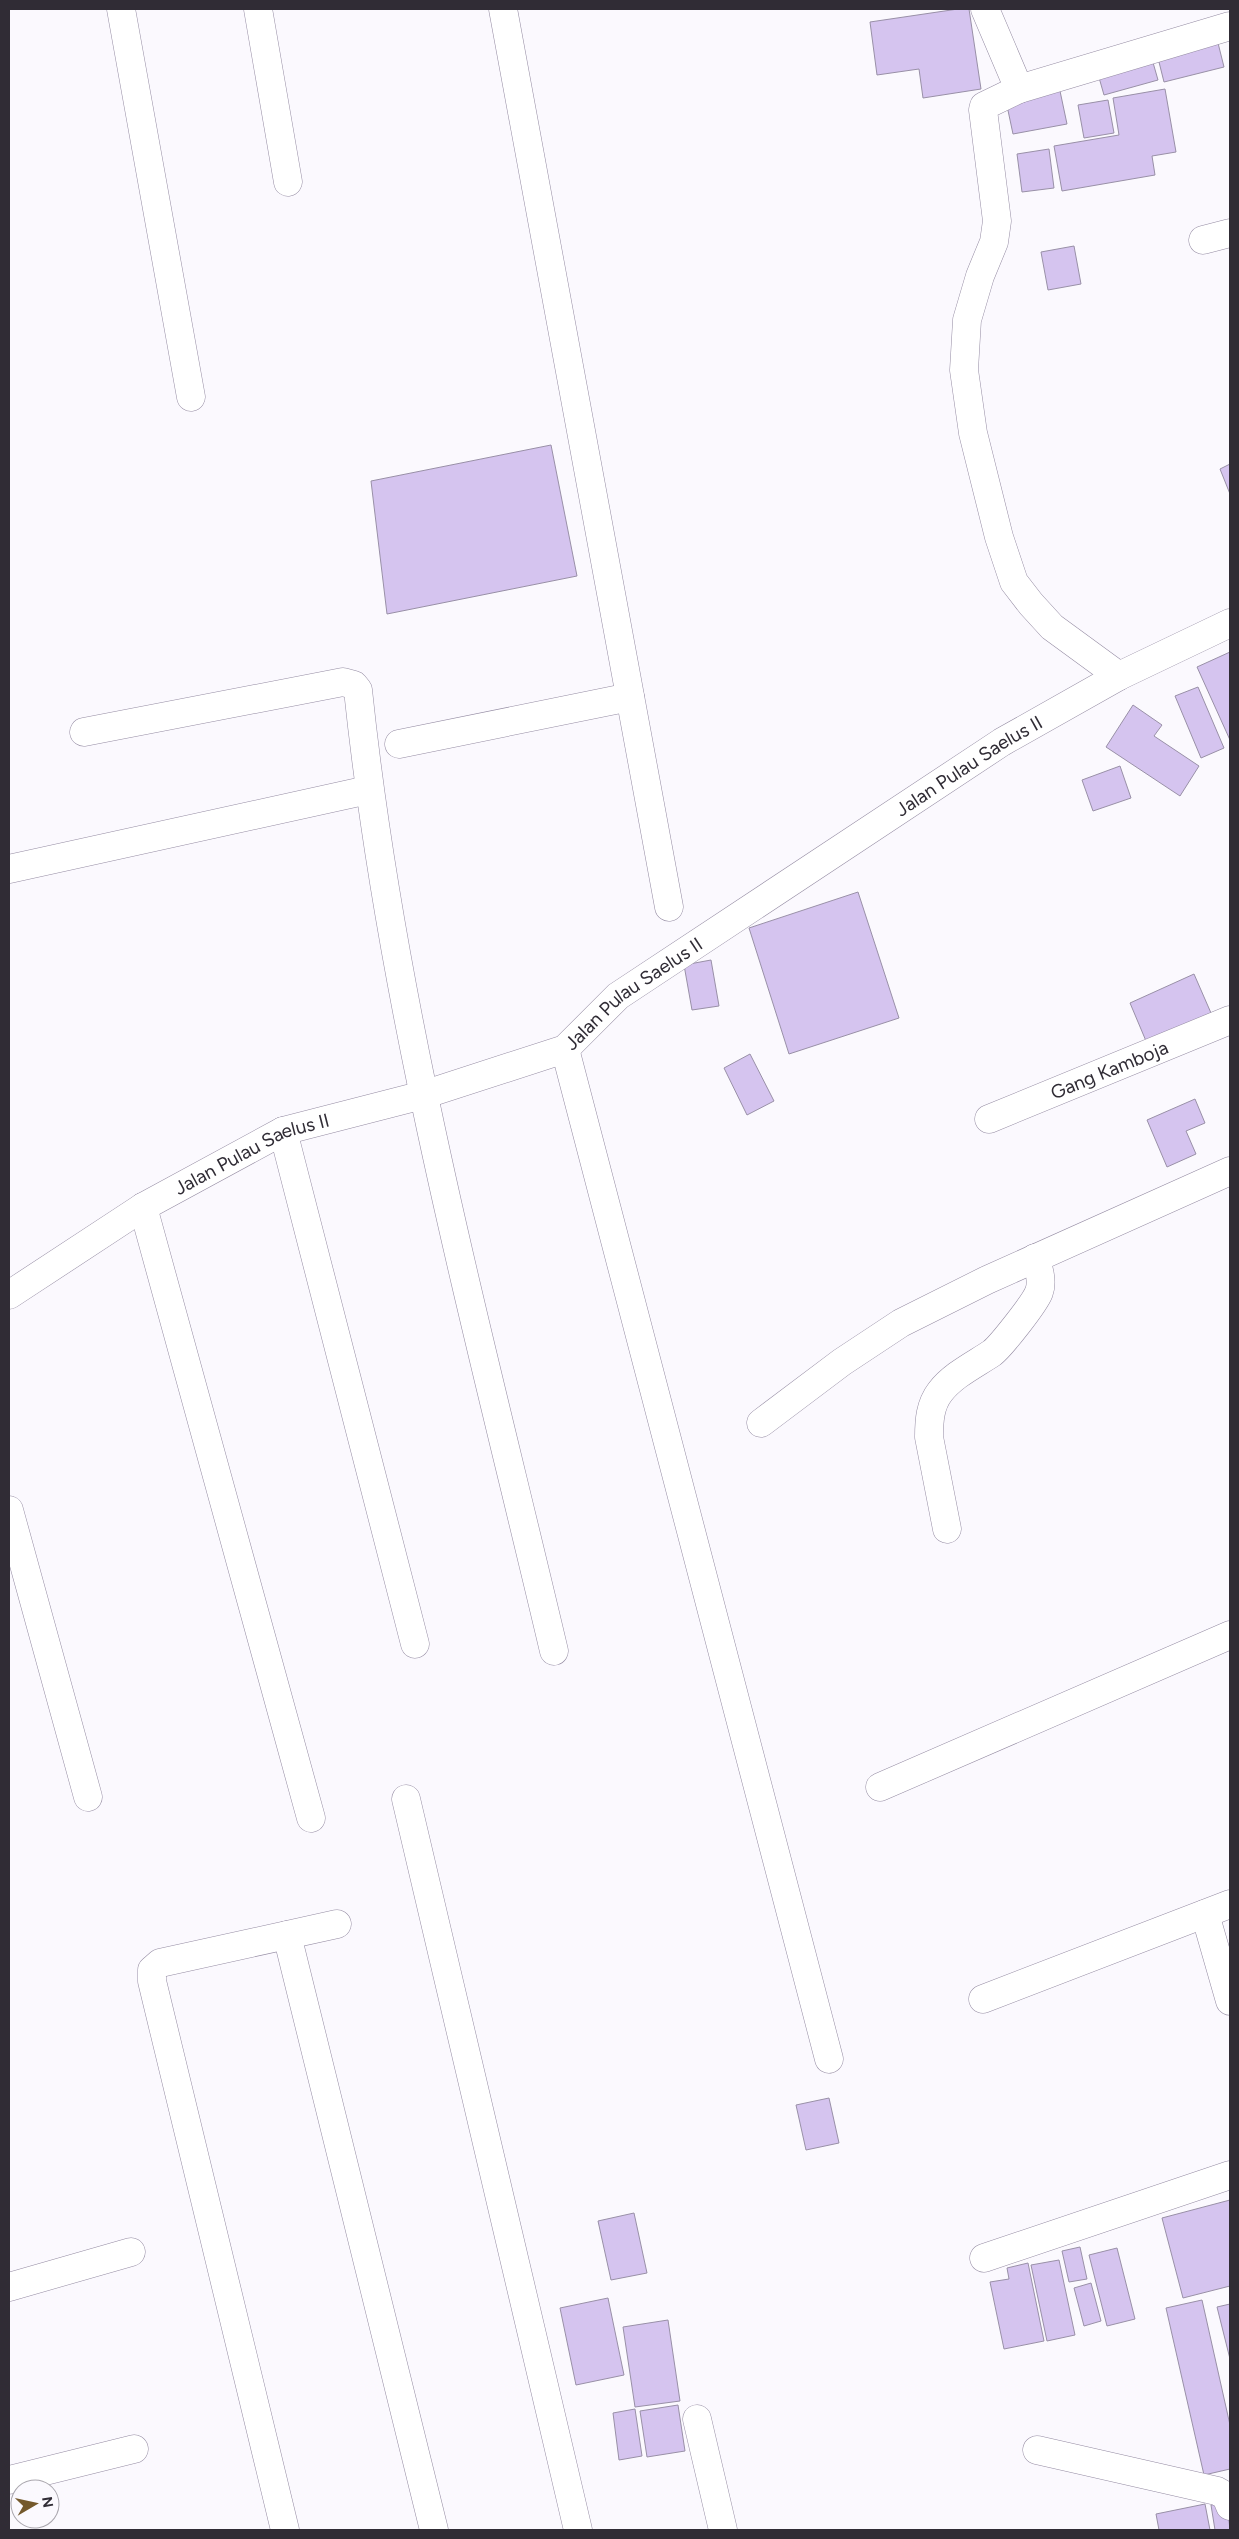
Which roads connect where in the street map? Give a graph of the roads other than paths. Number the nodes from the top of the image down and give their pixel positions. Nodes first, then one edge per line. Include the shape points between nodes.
1 (121, 9) edge
2 (258, 9) edge
3 (503, 9) edge
4 (985, 9) edge
5 (1230, 26) edge
6 (1019, 89) junction
7 (288, 182) dead end
8 (1230, 233) edge
9 (1203, 240) dead end
10 (191, 397) dead end
11 (1230, 622) edge
12 (1119, 676) junction
13 (630, 697) junction
14 (84, 732) dead end
15 (399, 744) dead end
16 (368, 790) junction
17 (9, 870) edge
18 (669, 906) dead end
19 (1230, 1020) edge
20 (565, 1049) junction
21 (423, 1095) junction
22 (989, 1119) dead end
23 (283, 1131) junction
24 (1230, 1171) edge
25 (143, 1207) junction
26 (1035, 1258) junction
27 (9, 1296) edge
28 (761, 1423) dead end
29 (9, 1510) edge
30 (947, 1529) dead end
31 (1230, 1635) edge
32 (415, 1644) dead end
33 (554, 1651) dead end
34 (880, 1787) dead end
35 (88, 1797) dead end
36 (406, 1799) dead end
37 (311, 1818) dead end
38 (1230, 1904) edge
39 (1206, 1914) junction
40 (336, 1924) dead end
41 (287, 1935) junction
42 (983, 1999) dead end
43 (1230, 2001) edge
44 (829, 2060) dead end
45 (1230, 2175) edge
46 (132, 2252) dead end
47 (984, 2258) dead end
48 (9, 2287) edge
49 (697, 2419) dead end
50 (134, 2449) dead end
51 (1038, 2450) dead end
52 (9, 2480) edge
53 (1230, 2506) edge
54 (285, 2530) edge
55 (434, 2530) edge
56 (578, 2530) edge
57 (723, 2530) edge

1 - 10 street
2 - 7 street
3 - 13 street
4 - 6 street
5 - 6 street
6 - 12 street via 984,106 983,110 997,221 994,242 967,320 964,370 973,434 1014,582 1052,626
8 - 9 street
11 - 12 street, Jalan Pulau Saelus II
12 - 20 street, Jalan Pulau Saelus II via 1002,742 618,996
13 - 15 street
13 - 18 street
14 - 16 street via 349,683 358,690
16 - 17 street
16 - 21 street
19 - 22 street, Gang Kamboja
20 - 21 street, Jalan Pulau Saelus II
20 - 44 street
21 - 23 street, Jalan Pulau Saelus II
21 - 33 street
23 - 25 street, Jalan Pulau Saelus II
23 - 32 street
24 - 26 street
25 - 27 street, Jalan Pulau Saelus II
25 - 37 street
26 - 28 street via 901,1323 842,1362
26 - 30 street via 1040,1270 1039,1293 1006,1338 951,1381 933,1404 930,1436
29 - 35 street
31 - 34 street
36 - 56 street
38 - 39 street
39 - 42 street
39 - 43 street
40 - 41 street
41 - 54 street via 160,1963 152,1970 152,1981
41 - 55 street
45 - 47 street
46 - 48 street
49 - 57 street
50 - 52 street
51 - 53 street via 1217,2491 1226,2496

